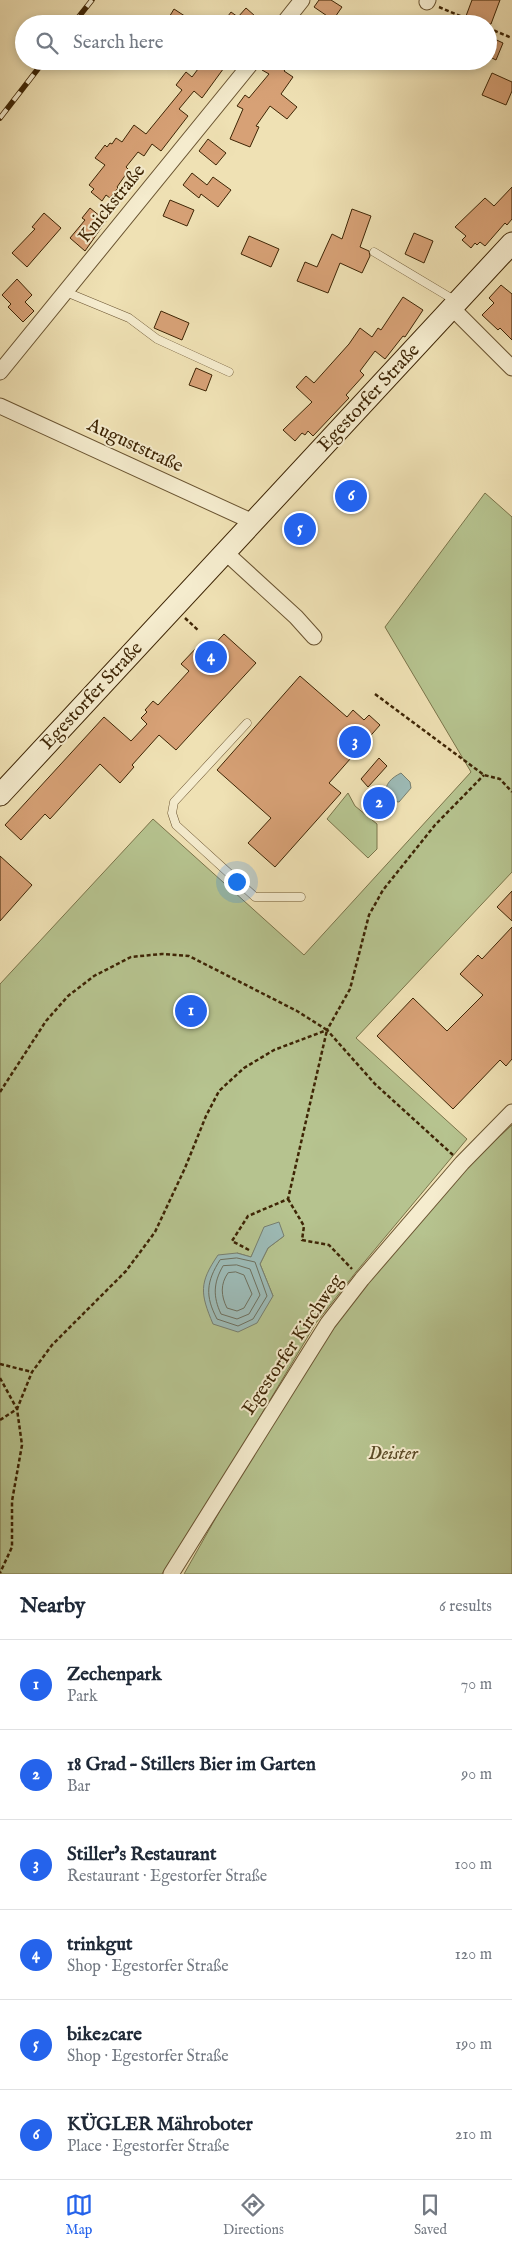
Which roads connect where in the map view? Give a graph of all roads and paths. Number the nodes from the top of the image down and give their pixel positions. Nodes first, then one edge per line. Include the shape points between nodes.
1 (302, 0) edge
2 (427, 1) edge
3 (290, 15) edge
4 (459, 15) edge
5 (497, 32) edge
6 (512, 38) edge
7 (246, 70) edge
8 (512, 243) edge
9 (374, 252) dead end
10 (66, 292) junction
11 (455, 305) junction
12 (512, 368) edge
13 (0, 372) edge
14 (229, 372) dead end
15 (0, 406) edge
16 (253, 522) junction
17 (225, 552) junction
18 (314, 637) dead end
19 (375, 694) dead end
20 (247, 722) dead end
21 (484, 775) junction
22 (512, 792) edge
23 (0, 795) edge
24 (301, 897) dead end
25 (327, 1030) junction
26 (0, 1092) edge
27 (512, 1112) edge
28 (462, 1163) junction
29 (288, 1199) junction
30 (248, 1250) dead end
31 (352, 1269) dead end
32 (0, 1364) edge
33 (32, 1372) junction
34 (0, 1378) edge
35 (17, 1409) junction
36 (0, 1420) edge
37 (0, 1573) edge
38 (172, 1574) edge

1 - 3 street
2 - 4 path
5 - 6 path
7 - 10 street, Knickstraße
8 - 11 main road, Egestorfer Straße
9 - 11 lane
10 - 13 street, Knickstraße
10 - 14 lane via 130,318 157,339
11 - 12 street
11 - 16 main road, Egestorfer Straße
15 - 16 street, Auguststraße
16 - 17 main road, Egestorfer Straße
17 - 18 street
17 - 23 main road, Egestorfer Straße
19 - 21 path
20 - 24 lane via 174,802 172,814 176,825 255,897
21 - 22 path via 500,779
21 - 25 path via 435,825 383,890 369,915 350,989
25 - 26 path via 297,1011 189,956 131,957 94,976 68,996 46,1021
25 - 28 path via 375,1084
25 - 29 path
25 - 33 path via 274,1050 244,1068 219,1091 155,1232 126,1271 52,1345
27 - 28 street, Egestorfer Kirchweg
28 - 38 street, Egestorfer Kirchweg via 328,1323
29 - 30 path via 248,1216 232,1241
29 - 31 path via 304,1226 302,1240 329,1245
32 - 33 path
33 - 35 path
34 - 35 path
35 - 36 path
35 - 37 path via 22,1445 12,1501 12,1547

